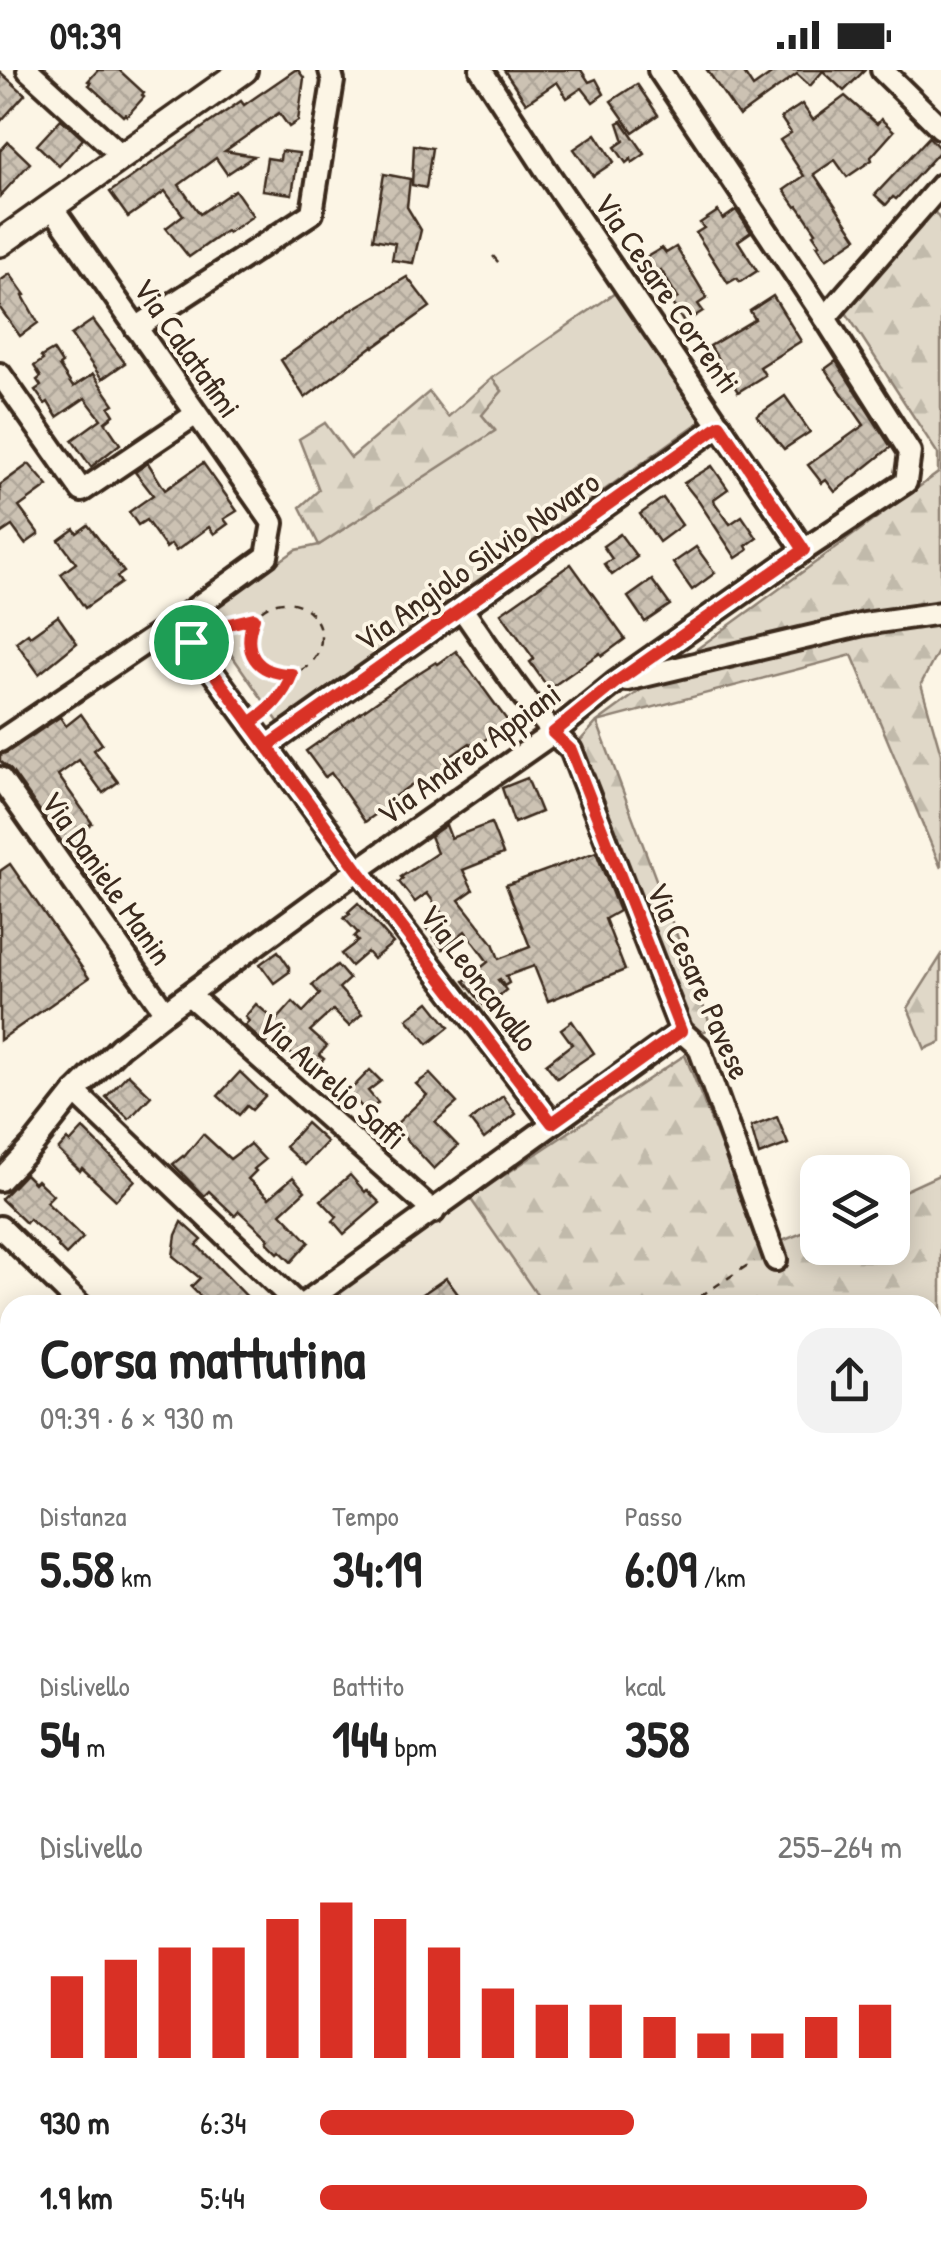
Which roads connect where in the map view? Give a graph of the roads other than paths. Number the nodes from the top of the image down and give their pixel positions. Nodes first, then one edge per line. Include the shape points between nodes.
1 (28, 70) edge
2 (330, 70) edge
3 (481, 70) edge
4 (659, 70) edge
5 (882, 70) edge
6 (236, 72) edge
7 (941, 128) edge
8 (122, 156) junction
9 (941, 185) edge
10 (52, 207) junction
11 (1, 240) edge
12 (825, 318) junction
13 (136, 328) junction
14 (0, 374) edge
15 (196, 414) junction
16 (720, 425) junction
17 (804, 550) junction
18 (462, 608) junction
19 (941, 613) edge
20 (176, 622) junction
21 (616, 682) junction
22 (553, 733) junction
23 (0, 742) edge
24 (268, 746) junction
25 (0, 778) edge
26 (358, 870) junction
27 (189, 995) junction
28 (166, 1012) junction
29 (681, 1031) junction
30 (75, 1092) junction
31 (552, 1123) junction
32 (1, 1177) edge
33 (434, 1212) junction
34 (0, 1227) edge
35 (774, 1255) road end
36 (70, 1295) edge
37 (289, 1295) edge
38 (314, 1295) edge

1 - 8 street
2 - 13 street via 312,213
3 - 16 street, Via Cesare Correnti
4 - 12 street
5 - 7 street
6 - 8 main road
8 - 10 main road
9 - 12 street
10 - 11 main road
10 - 13 street, Via Calatafimi
12 - 17 street, Via Andrea Appiani via 910,452 906,482
13 - 15 street, Via Calatafimi
14 - 15 street via 82,491
15 - 20 street, Via Calatafimi via 273,523 267,556
16 - 17 street, Via Cesare Correnti
16 - 18 street, Via Angiolo Silvio Novaro
17 - 21 street, Via Andrea Appiani
18 - 22 street, Via Cesare Pavese
18 - 24 street, Via Angiolo Silvio Novaro
19 - 21 street via 864,624
20 - 23 street
20 - 24 street, Via Leoncavallo
21 - 22 street, Via Andrea Appiani
22 - 26 street, Via Andrea Appiani
22 - 29 street, Via Cesare Pavese via 571,750
24 - 26 street, Via Leoncavallo
25 - 28 street, Via Daniele Manin
26 - 27 street, Via Andrea Appiani
26 - 31 street, Via Leoncavallo
27 - 28 street, Via Andrea Appiani
27 - 33 street, Via Aurelio Saffi
28 - 30 street, Via Andrea Appiani
29 - 31 street
29 - 35 street, Via Cesare Pavese via 699,1048
30 - 32 street, Via Andrea Appiani
30 - 37 street
31 - 33 street
33 - 38 street
34 - 36 street

